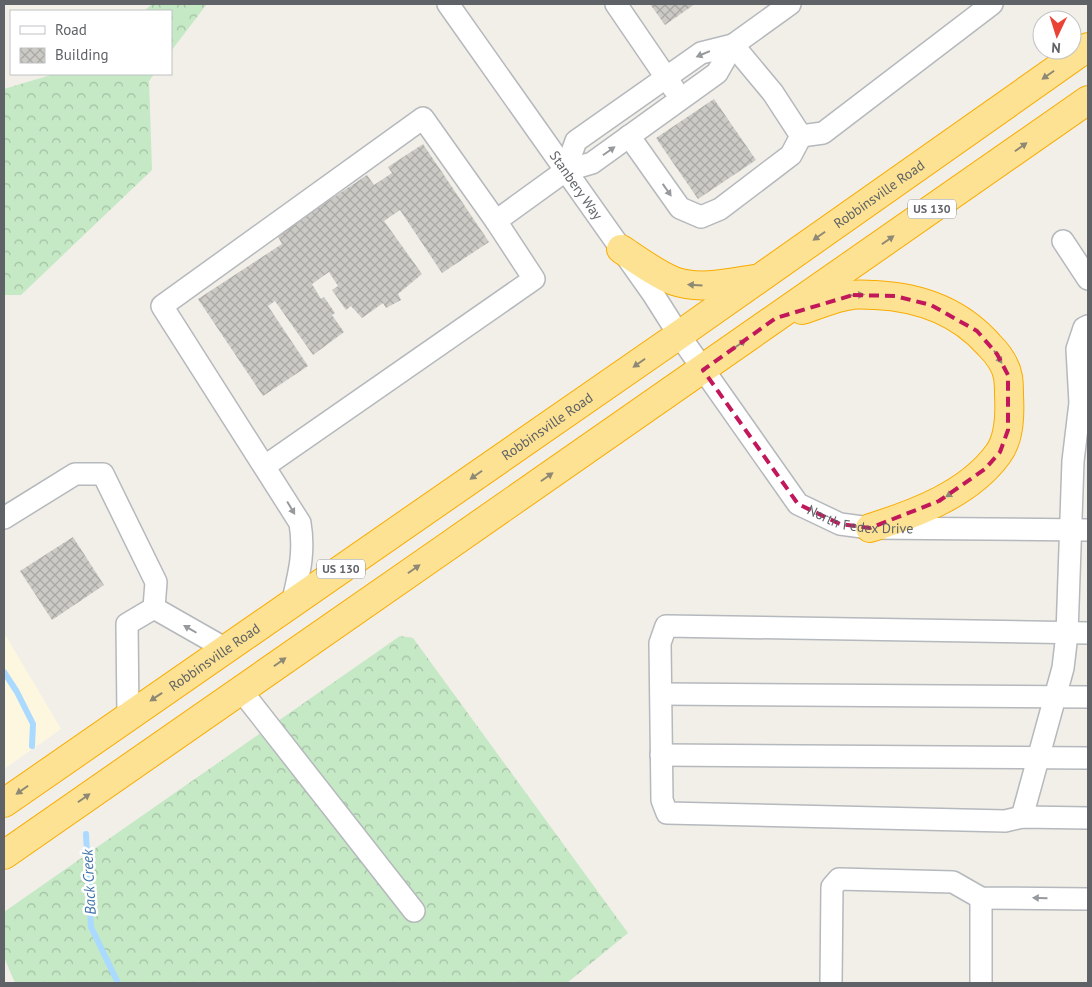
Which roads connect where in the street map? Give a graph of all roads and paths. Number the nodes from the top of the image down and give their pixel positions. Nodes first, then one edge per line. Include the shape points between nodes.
1 (448, 4) edge
2 (616, 4) edge
3 (790, 4) edge
4 (992, 4) edge
5 (733, 44) junction
6 (1088, 47) edge
7 (666, 76) junction
8 (681, 99) junction
9 (1088, 100) edge
10 (629, 136) junction
11 (801, 136) junction
12 (565, 172) junction
13 (496, 221) junction
14 (1063, 241) dead end
15 (621, 249) junction
16 (760, 277) junction
17 (1088, 279) edge
18 (776, 318) junction
19 (1088, 326) edge
20 (679, 335) junction
21 (703, 370) junction
22 (1084, 409) edge
23 (1081, 461) edge
24 (265, 466) junction
25 (4, 518) edge
26 (870, 528) junction
27 (1079, 530) edge
28 (292, 604) junction
29 (154, 608) junction
30 (1067, 634) junction
31 (1088, 634) edge
32 (226, 649) junction
33 (240, 689) junction
34 (661, 694) junction
35 (1056, 697) junction
36 (1088, 697) edge
37 (128, 716) junction
38 (661, 755) junction
39 (1039, 757) junction
40 (1088, 758) edge
41 (4, 803) edge
42 (1022, 817) junction
43 (1088, 818) edge
44 (4, 855) edge
45 (981, 898) junction
46 (1088, 899) edge
47 (414, 912) dead end
48 (831, 983) edge
49 (981, 983) edge

1 - 12 street, Stanbery Way
2 - 7 street
3 - 5 street
4 - 11 street via 823,133
5 -> 7 street via 701,53
5 - 8 street via 717,73
5 - 11 street via 773,93
6 -> 16 highway, Robbinsville Road / US 130
7 - 8 street
7 - 12 street via 576,141
8 - 10 street
18 -> 9 highway, US 130
10 -> 11 street via 680,208 700,216 720,209 791,155
12 -> 10 street via 592,163
12 - 13 street
12 - 15 street, Stanbery Way
13 - 24 street via 534,279
13 - 24 street via 423,118 162,306
14 - 17 street
16 -> 15 highway via 710,285 673,281
15 - 20 street, Stanbery Way
16 - 20 highway, Robbinsville Road / US 130
21 -> 18 highway, US 130
18 -> 26 highway via 853,295 895,296 931,304 954,314 977,331 997,354 1008,375 1008,430 1000,452 985,469 939,502
19 - 22 street via 1084,328 1077,349
20 - 21 street, Stanbery Way
20 -> 28 highway, Robbinsville Road / US 130
21 - 26 street, North Fedex Drive via 798,504 840,524
33 -> 21 highway, US 130
22 - 23 street
23 - 27 street
24 -> 28 street via 300,523 303,542
25 - 29 street via 75,474 103,474 156,582
26 - 27 street, North Fedex Drive
27 - 30 street
28 - 32 highway, Robbinsville Road / US 130
32 -> 29 street
29 - 37 street via 127,624
30 - 31 street
30 - 34 street via 666,626 660,644
30 - 35 street via 1064,668
32 -> 37 highway, Robbinsville Road / US 130
44 -> 33 highway, US 130
33 - 47 street
34 - 35 street
34 - 38 street
35 - 36 street
35 - 39 street
37 -> 41 highway, Robbinsville Road / US 130
38 - 39 street
38 - 42 street via 662,800 667,813 1005,821
39 - 40 street
39 - 42 street
42 - 43 street
46 -> 45 street
45 - 48 street via 953,882 839,879 832,887
45 - 49 street

